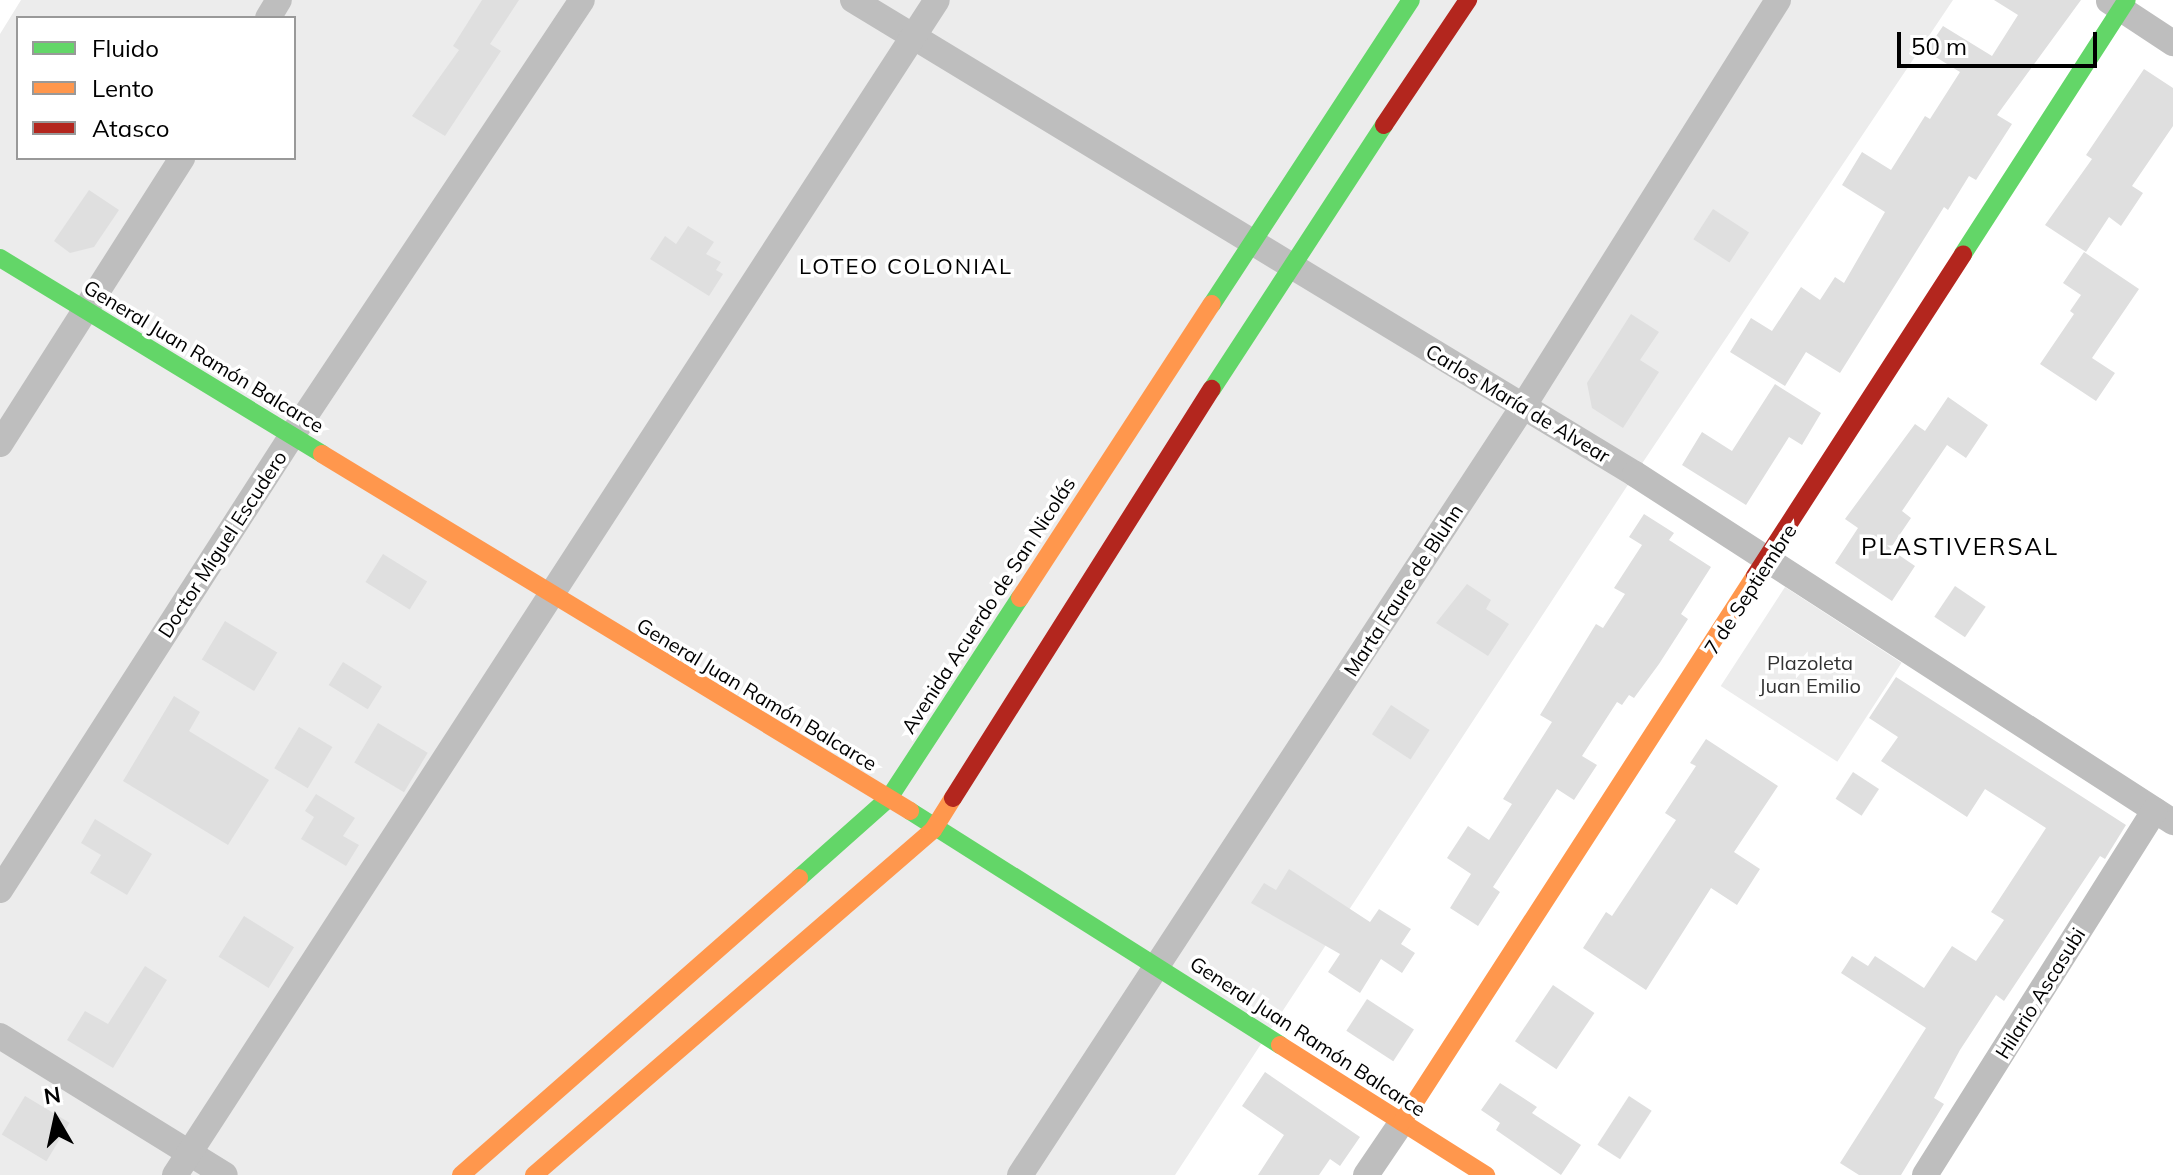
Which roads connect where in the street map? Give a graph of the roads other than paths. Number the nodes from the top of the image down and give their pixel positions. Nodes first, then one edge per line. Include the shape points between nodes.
1 (582, 0) edge
2 (853, 0) edge
3 (937, 0) edge
4 (1411, 0) edge
5 (1468, 0) edge
6 (1778, 0) edge
7 (2119, 3) edge
8 (912, 37) junction
9 (2173, 43) edge
10 (181, 160) edge
11 (1251, 242) junction
12 (0, 258) edge
13 (1289, 266) junction
14 (88, 312) junction
15 (1524, 405) junction
16 (293, 434) junction
17 (0, 444) edge
18 (1770, 559) junction
19 (553, 598) junction
20 (889, 798) junction
21 (2164, 816) edge
22 (933, 830) junction
23 (0, 890) edge
24 (1157, 966) junction
25 (0, 1036) edge
26 (1402, 1122) junction
27 (190, 1152) junction
28 (175, 1175) edge
29 (225, 1175) edge
30 (461, 1175) edge
31 (534, 1175) edge
32 (1020, 1175) edge
33 (1366, 1175) edge
34 (1486, 1175) edge
35 (1925, 1175) edge

1 - 16 street, Doctor Miguel Escudero
2 - 8 street, Carlos María de Alvear
3 - 8 street
4 - 11 street, Avenida Acuerdo de San Nicolás
5 - 13 street
6 - 15 street, Marta Faure de Bluhn
7 - 9 street
7 - 18 street, 7 de Septiembre
8 - 11 street, Carlos María de Alvear
8 - 19 street
10 - 14 street
11 - 13 street, Carlos María de Alvear
11 - 20 street, Avenida Acuerdo de San Nicolás
12 - 14 street, General Juan Ramón Balcarce
13 - 15 street, Carlos María de Alvear
13 - 22 street
14 - 16 street, General Juan Ramón Balcarce
14 - 17 street
15 - 18 street, Carlos María de Alvear
15 - 24 street, Marta Faure de Bluhn
16 - 19 street, General Juan Ramón Balcarce
16 - 23 street, Doctor Miguel Escudero
18 - 21 street, Carlos María de Alvear
18 - 26 street, 7 de Septiembre
19 - 20 street, General Juan Ramón Balcarce
19 - 27 street
20 - 22 street, General Juan Ramón Balcarce
20 - 30 street, Avenida Acuerdo de San Nicolás
21 - 35 street, Hilario Ascasubi
22 - 24 street, General Juan Ramón Balcarce
22 - 31 street
24 - 26 street, General Juan Ramón Balcarce
24 - 32 street, Marta Faure de Bluhn
25 - 27 street
26 - 33 street, 7 de Septiembre
26 - 34 street, General Juan Ramón Balcarce
27 - 28 street
27 - 29 street

